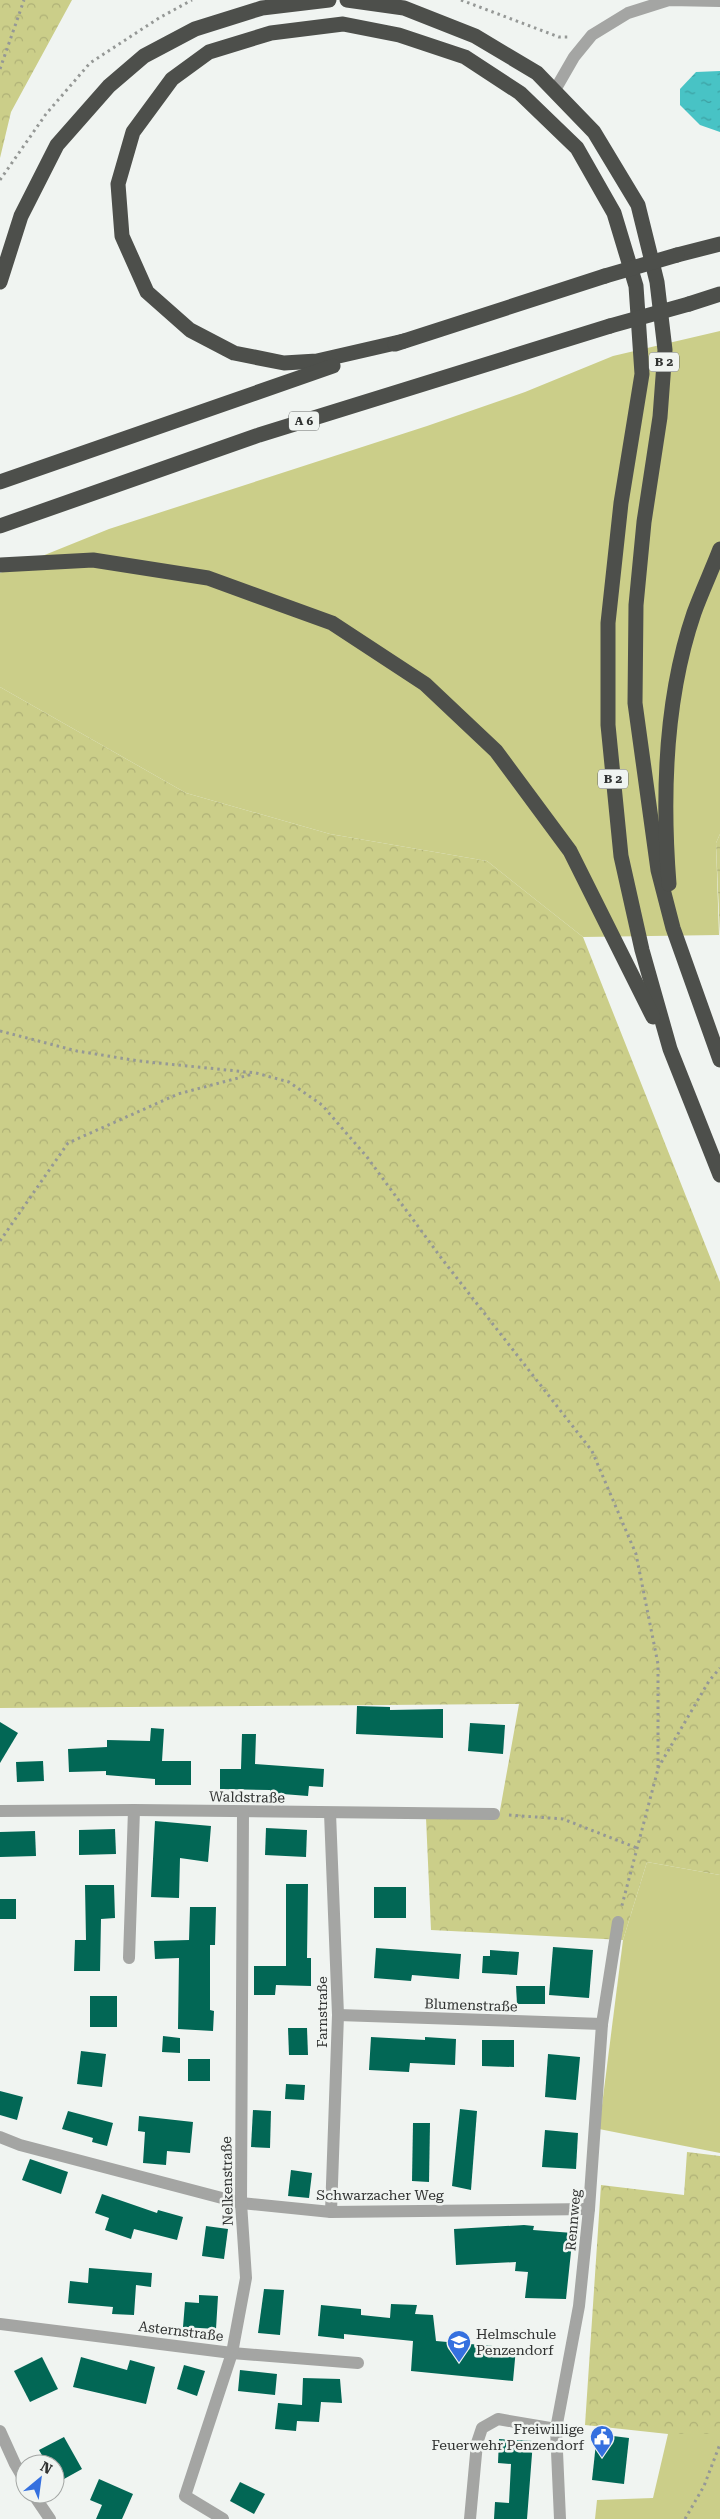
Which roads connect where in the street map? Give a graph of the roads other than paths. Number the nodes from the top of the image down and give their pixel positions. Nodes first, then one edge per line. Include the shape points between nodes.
1 (329, 0) edge
2 (347, 0) edge
3 (720, 1) edge
4 (555, 90) junction
5 (720, 244) edge
6 (0, 282) edge
7 (720, 294) edge
8 (404, 341) junction
9 (0, 482) edge
10 (0, 526) edge
11 (720, 549) edge
12 (0, 565) edge
13 (673, 928) junction
14 (670, 1049) junction
15 (720, 1060) edge
16 (720, 1175) edge
17 (134, 1810) junction
18 (0, 1811) edge
19 (243, 1812) junction
20 (330, 1813) junction
21 (494, 1814) road end
22 (618, 1922) road end
23 (128, 1958) dead end
24 (338, 2015) junction
25 (602, 2024) junction
26 (0, 2137) edge
27 (241, 2203) junction
28 (589, 2209) junction
29 (331, 2212) junction
30 (0, 2324) edge
31 (232, 2353) junction
32 (358, 2363) dead end
33 (556, 2429) junction
34 (0, 2431) edge
35 (15, 2464) edge
36 (40, 2504) edge
37 (50, 2519) edge
38 (223, 2519) edge
39 (470, 2519) edge
40 (560, 2519) edge

1 - 6 highway via 262,8 196,29 144,56 116,80 58,145 21,216
2 - 4 highway via 404,8 475,36 537,73
3 - 4 street via 669,0 628,13 592,35 574,57
4 - 13 highway, B 2 via 594,132 638,205 658,282 665,350 660,417 644,522 636,606 635,703 657,860
5 - 8 highway, bridge via 605,276
7 - 10 highway, A 6, bridge via 259,434
8 - 9 highway
8 - 14 highway, B 2 via 317,361 284,363 234,353 190,330 147,292 122,236 118,184 133,132 172,79 208,52 271,33 343,24 399,35 465,57 520,93 577,148 614,213 636,286 642,374 621,503 608,623 608,725 621,856 642,950
11 - 13 highway via 694,613 676,687 666,803
12 - 14 highway via 93,560 208,578 332,623 424,684 496,751 570,851
13 - 15 highway, B 2
14 - 16 highway, B 2
17 - 18 street, Waldstraße
17 - 19 street, Waldstraße
17 - 23 street
19 - 20 street, Waldstraße
19 - 27 street, Nelkenstraße
20 - 21 street, Waldstraße
20 - 24 street, Farnstraße
22 - 25 street, Rennweg
24 - 25 street, Blumenstraße
24 - 29 street, Farnstraße
25 - 28 street, Rennweg
26 - 27 street, Schwarzacher Weg
27 - 29 street, Schwarzacher Weg
27 - 31 street, Nelkenstraße via 246,2278
28 - 29 street, Schwarzacher Weg
28 - 33 street, Rennweg via 579,2306
30 - 31 street, Asternstraße
31 - 32 street, Asternstraße
31 - 38 street, Nelkenstraße via 185,2496
33 - 39 street via 498,2418 482,2428 477,2444
33 - 40 street, Rennweg
34 - 35 street
36 - 37 street

